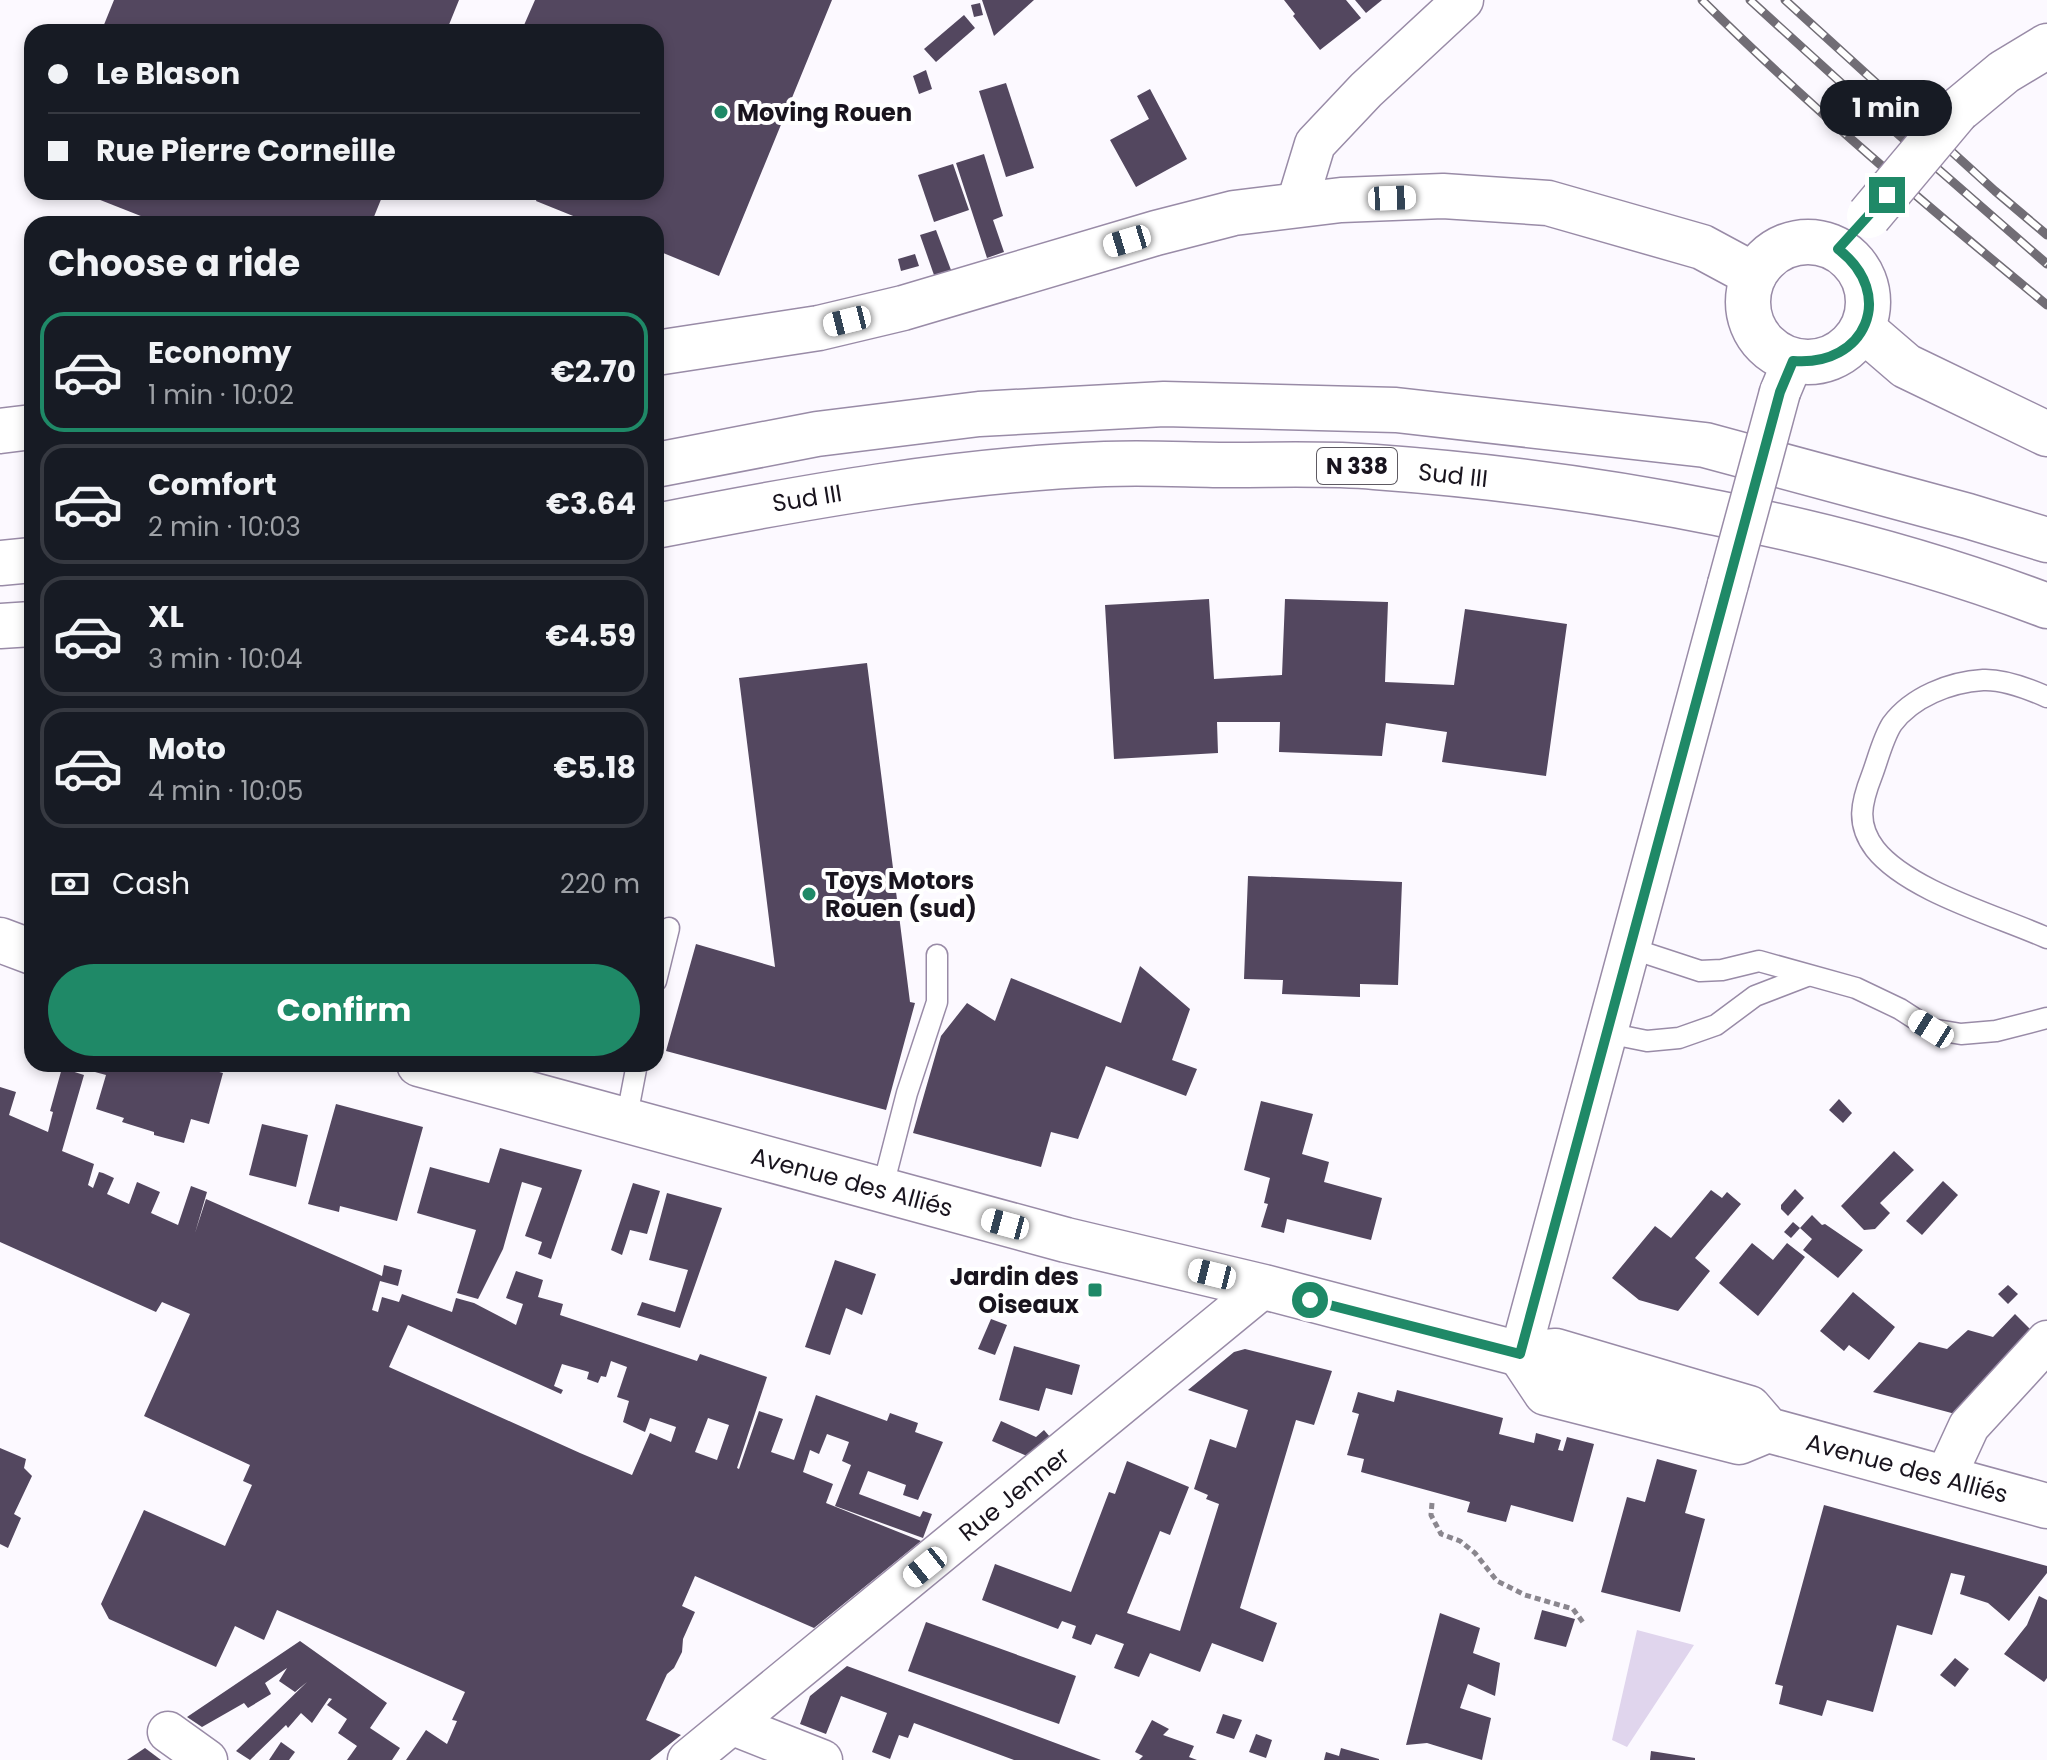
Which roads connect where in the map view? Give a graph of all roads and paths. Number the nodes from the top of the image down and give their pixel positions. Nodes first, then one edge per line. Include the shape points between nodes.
1 (1463, 0) edge
2 (2047, 46) edge
3 (1297, 203) junction
4 (1838, 249) junction
5 (1754, 275) junction
6 (1863, 329) junction
7 (664, 352) edge
8 (1787, 376) junction
9 (24, 428) edge
10 (0, 431) edge
11 (2047, 434) edge
12 (664, 463) edge
13 (664, 524) edge
14 (2047, 540) edge
15 (24, 561) edge
16 (0, 563) edge
17 (2038, 607) edge
18 (24, 624) edge
19 (0, 626) edge
20 (2047, 697) edge
21 (669, 928) dead end
22 (2047, 938) edge
23 (664, 948) edge
24 (1630, 948) junction
25 (937, 955) dead end
26 (1807, 976) junction
27 (2047, 1018) edge
28 (1607, 1033) junction
29 (448, 1072) edge
30 (635, 1072) edge
31 (626, 1121) junction
32 (882, 1190) junction
33 (1264, 1287) junction
34 (2047, 1341) edge
35 (1520, 1354) junction
36 (1945, 1478) junction
37 (1432, 1503) dead end
38 (2047, 1506) edge
39 (1585, 1625) dead end
40 (733, 1725) junction
41 (168, 1732) dead end
42 (207, 1760) edge
43 (688, 1760) edge
44 (822, 1760) edge

1 - 3 street via 1315,144
2 - 4 main road, bridge via 2004,72 1957,111
3 - 5 main road via 1443,196 1548,203 1702,247
3 - 7 main road via 1156,233 819,328
4 - 5 main road via 1820,242 1781,247
4 - 6 main road via 1863,276 1868,311
5 - 8 main road via 1748,292 1753,327 1777,354
6 - 8 main road via 1834,357
6 - 11 main road via 1906,366
8 - 24 street, bridge
9 - 10 main road
12 - 14 main road via 817,434 979,414 1164,404 1396,410 1705,445
13 - 17 main road, Sud III / N 338 via 792,499 1106,464 1373,466 1527,482 1690,508 1864,548
15 - 16 main road
18 - 19 main road
20 - 22 lane via 1985,680 1945,687 1914,702 1892,725 1860,817 1877,851 1897,869 1948,898
21 - 23 lane
24 - 26 lane via 1700,971 1759,961
24 - 28 street
25 - 32 lane via 937,1002
26 - 27 lane via 1856,988 1931,1029 1961,1034 1996,1031
26 - 28 lane via 1755,996 1716,1025 1679,1038 1647,1041
28 - 35 street
29 - 31 main road, Avenue des Alliés
30 - 31 lane
31 - 32 main road, Avenue des Alliés
32 - 33 main road, Avenue des Alliés
33 - 35 main road, Avenue des Alliés
33 - 40 street, Rue Jenner
34 - 36 street via 1969,1426
35 - 36 main road, Avenue des Alliés via 1546,1393 1739,1442 1768,1430
36 - 38 main road, Avenue des Alliés
37 - 39 path via 1431,1515 1441,1534 1475,1553 1497,1581 1573,1609
40 - 43 street, Rue Jenner
40 - 44 street
41 - 42 street

